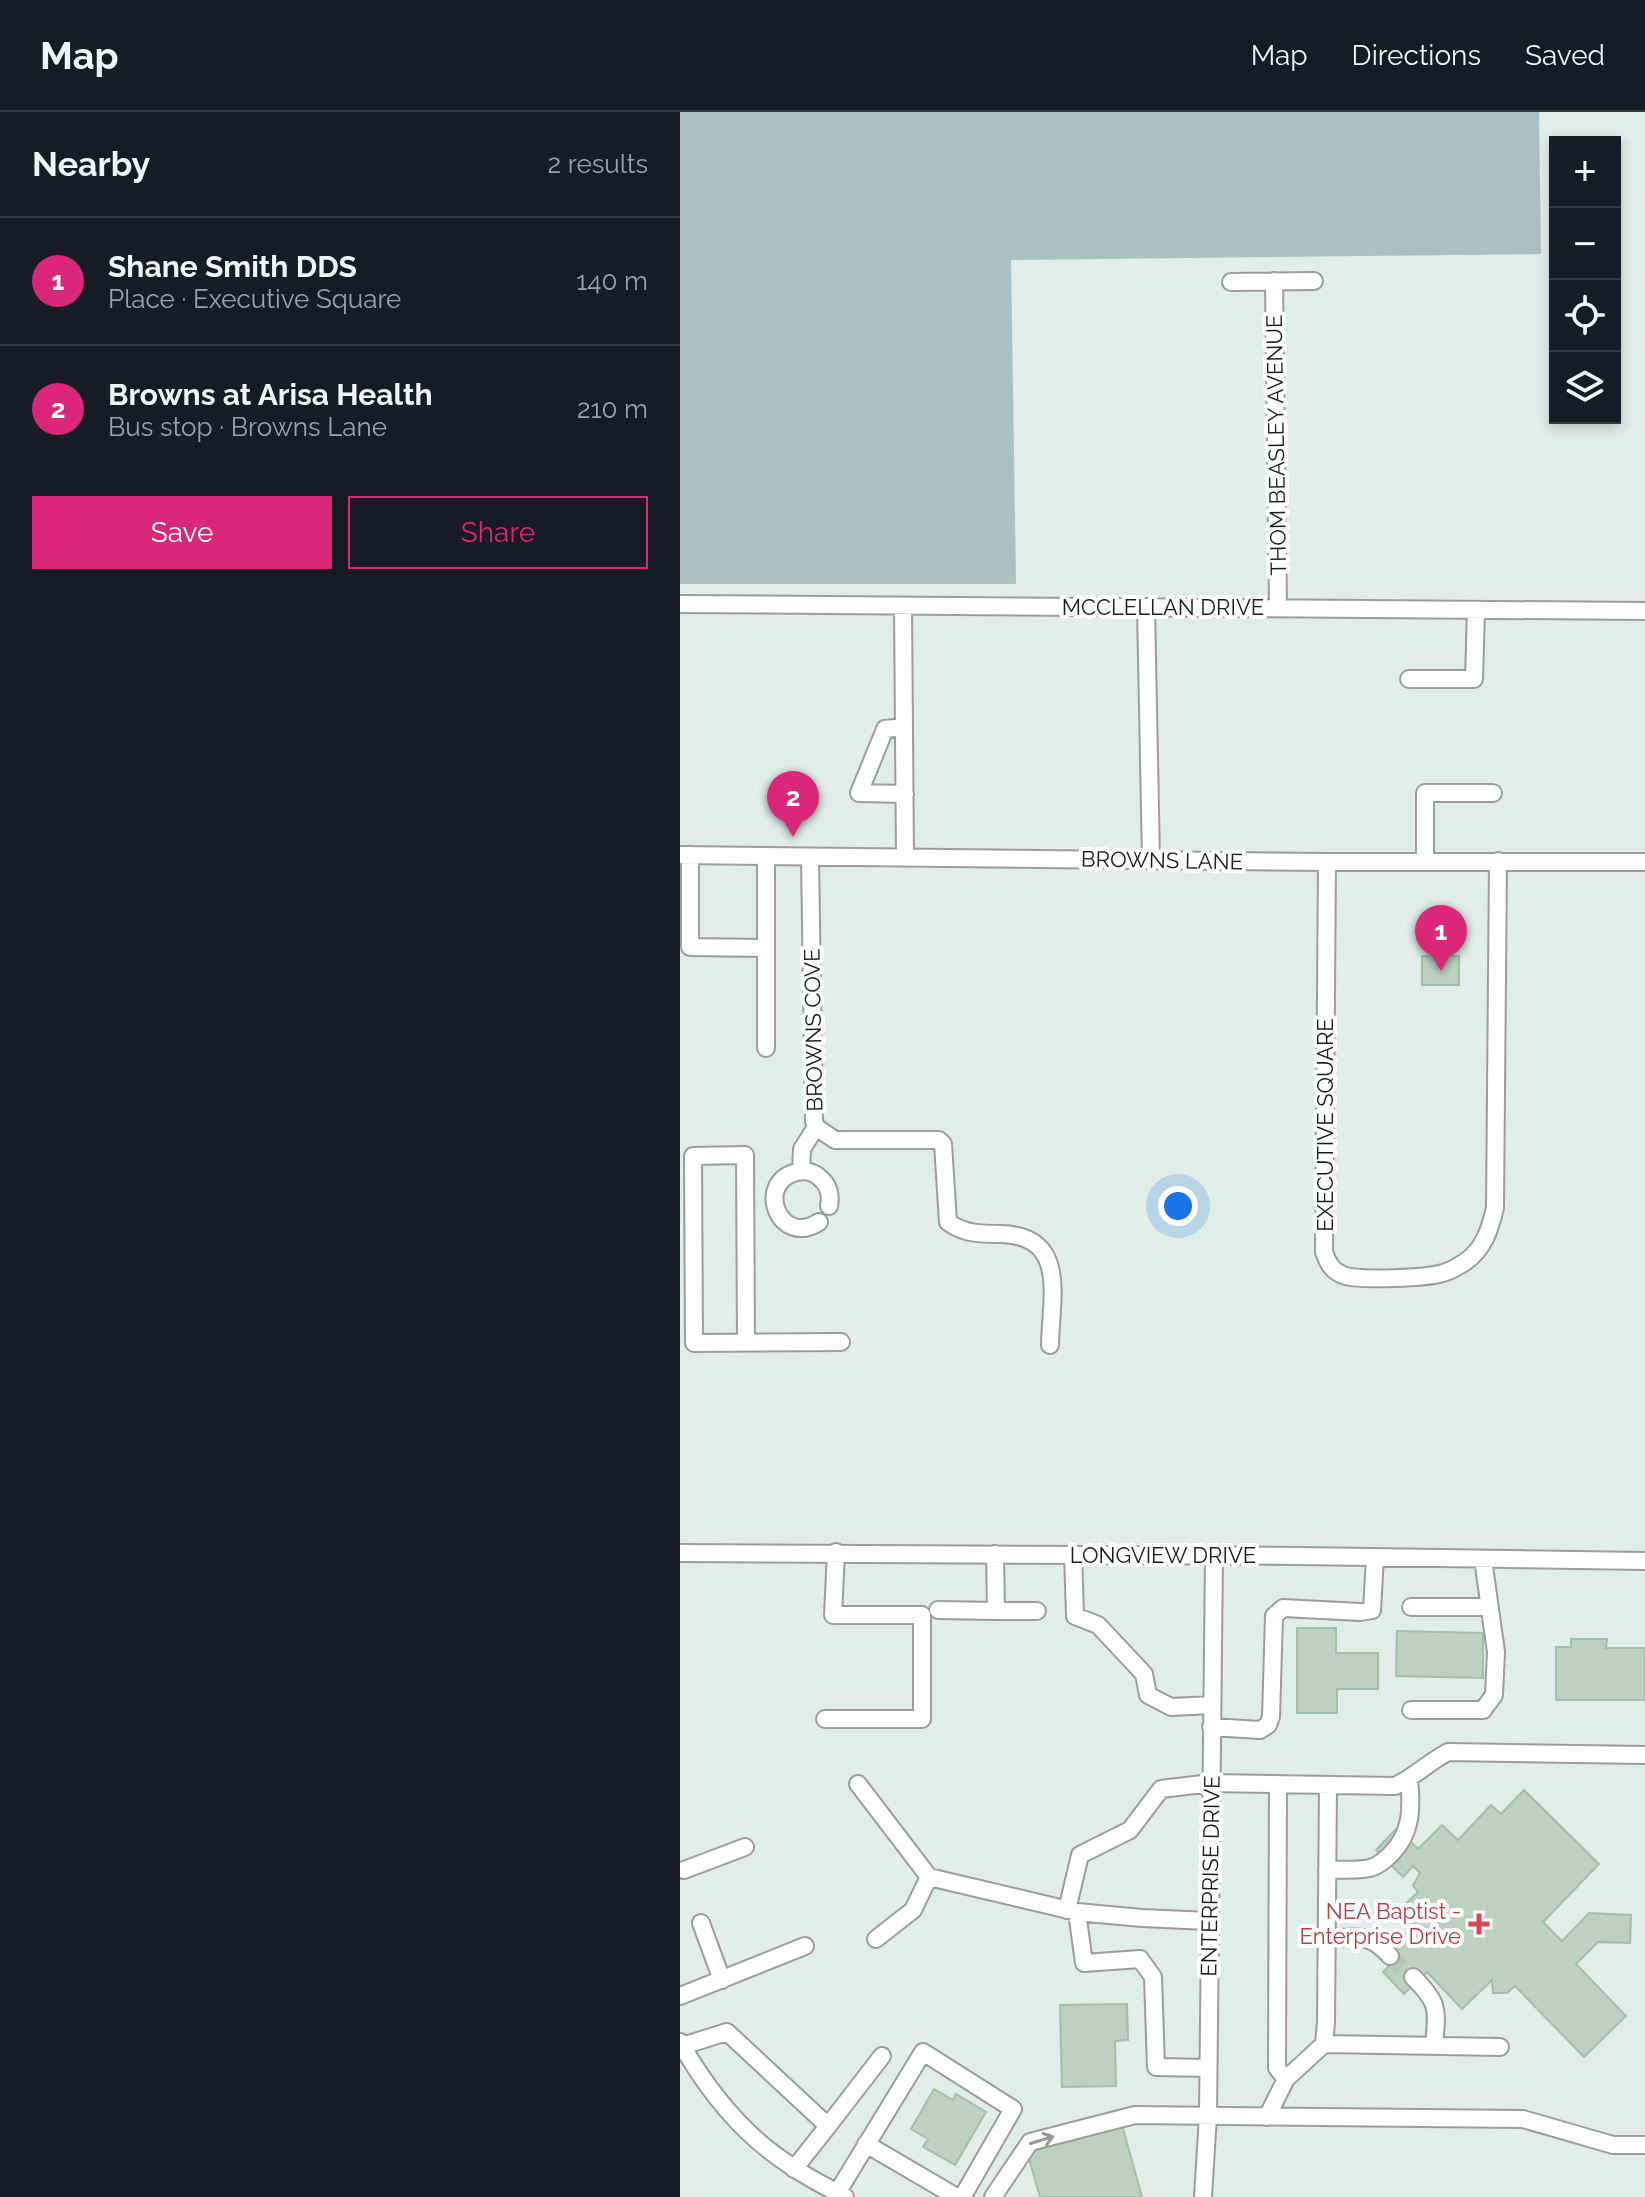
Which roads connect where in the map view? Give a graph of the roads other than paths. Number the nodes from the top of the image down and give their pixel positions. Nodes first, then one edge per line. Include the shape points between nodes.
1 (1274, 281) junction
2 (1314, 281) dead end
3 (1231, 282) dead end
4 (680, 604) edge
5 (903, 606) junction
6 (1146, 607) junction
7 (1278, 608) junction
8 (1476, 610) junction
9 (1645, 611) edge
10 (1409, 679) dead end
11 (904, 727) junction
12 (1493, 793) dead end
13 (905, 794) junction
14 (685, 855) edge
15 (766, 856) junction
16 (810, 857) junction
17 (905, 858) junction
18 (1151, 860) junction
19 (1425, 861) junction
20 (1498, 861) junction
21 (1327, 862) junction
22 (1645, 862) edge
23 (766, 948) junction
24 (766, 1048) dead end
25 (816, 1127) junction
26 (801, 1171) junction
27 (746, 1192) junction
28 (775, 1192) junction
29 (829, 1206) dead end
30 (819, 1222) dead end
31 (746, 1342) junction
32 (841, 1342) dead end
33 (1050, 1345) dead end
34 (836, 1552) junction
35 (680, 1553) edge
36 (995, 1554) junction
37 (1073, 1554) junction
38 (1214, 1556) junction
39 (1375, 1557) junction
40 (1483, 1559) junction
41 (1645, 1561) edge
42 (1411, 1607) dead end
43 (1489, 1607) junction
44 (938, 1610) dead end
45 (996, 1611) junction
46 (1037, 1611) dead end
47 (1212, 1705) junction
48 (1411, 1710) dead end
49 (825, 1719) dead end
50 (1211, 1727) junction
51 (1645, 1755) edge
52 (1409, 1779) junction
53 (1211, 1783) junction
54 (858, 1784) dead end
55 (1278, 1784) junction
56 (1328, 1786) junction
57 (745, 1847) dead end
58 (681, 1867) edge
59 (1327, 1870) junction
60 (929, 1877) junction
61 (1072, 1911) junction
62 (1209, 1921) junction
63 (701, 1923) dead end
64 (876, 1939) dead end
65 (1326, 1939) junction
66 (805, 1946) dead end
67 (1390, 1956) tunnel mouth
68 (1413, 1977) tunnel mouth
69 (722, 1980) junction
70 (680, 1996) edge
71 (681, 2044) edge
72 (1324, 2044) junction
73 (1434, 2046) junction
74 (1500, 2047) dead end
75 (882, 2056) dead end
76 (1208, 2068) junction
77 (1286, 2079) junction
78 (1208, 2116) junction
79 (1267, 2117) junction
80 (828, 2126) junction
81 (866, 2144) junction
82 (1645, 2145) edge
83 (794, 2169) junction
84 (841, 2195) edge
85 (952, 2196) edge
86 (993, 2197) edge
87 (1203, 2197) edge

1 - 2 street
1 - 3 street
1 - 7 street, THOM BEASLEY AVENUE
4 - 5 street, MCCLELLAN DRIVE
5 - 6 street, MCCLELLAN DRIVE
5 - 11 street
6 - 7 street, MCCLELLAN DRIVE
6 - 18 street
7 - 8 street, MCCLELLAN DRIVE
8 - 9 street, MCCLELLAN DRIVE
8 - 10 street via 1474,679
11 - 13 street
11 - 13 street via 885,729 859,793
12 - 19 street via 1425,793
13 - 17 street
14 - 15 street, BROWNS LANE
14 - 23 street via 690,947
15 - 16 street, BROWNS LANE
15 - 23 street
16 - 17 street, BROWNS LANE
16 - 25 street, BROWNS COVE
17 - 18 street, BROWNS LANE
18 - 21 street, BROWNS LANE
19 - 20 street, BROWNS LANE
19 - 21 street, BROWNS LANE
20 - 21 street, EXECUTIVE SQUARE via 1495,1208 1490,1231 1470,1258 1446,1273 1423,1277 1341,1275 1324,1252
20 - 22 street, BROWNS LANE
23 - 24 street
25 - 26 street via 802,1149
25 - 33 street, BROWNS COVE via 835,1140 939,1140 948,1222 972,1233 1018,1234 1041,1246 1050,1259
26 - 28 street via 785,1177
26 - 29 street via 826,1183
27 - 28 street
27 - 31 street
27 - 31 street via 745,1155 693,1156 694,1343
28 - 30 street via 776,1210 788,1224 806,1228
31 - 32 street
34 - 35 street, LONGVIEW DRIVE
34 - 36 street, LONGVIEW DRIVE
34 - 49 street via 833,1615 922,1615 922,1719
36 - 37 street, LONGVIEW DRIVE
36 - 45 street
37 - 38 street, LONGVIEW DRIVE
37 - 47 street via 1075,1616 1098,1625 1144,1674 1148,1695 1171,1707
38 - 39 street, LONGVIEW DRIVE
38 - 47 street, ENTERPRISE DRIVE
39 - 40 street, LONGVIEW DRIVE
39 - 50 street via 1372,1610 1283,1608 1274,1616 1268,1725 1260,1730
40 - 41 street, LONGVIEW DRIVE
40 - 43 street
42 - 43 street
43 - 48 street via 1496,1652 1489,1703 1483,1710
44 - 45 street
45 - 46 street
47 - 50 street, ENTERPRISE DRIVE
50 - 53 street, ENTERPRISE DRIVE
51 - 52 street via 1448,1752
52 - 56 street via 1395,1786
52 - 59 street via 1412,1805 1402,1844 1371,1868
53 - 55 street
53 - 61 street via 1161,1789 1130,1830 1080,1855
53 - 62 street, ENTERPRISE DRIVE
54 - 60 street
55 - 56 street
55 - 77 street via 1277,2068
56 - 59 street
57 - 58 street
59 - 65 street
60 - 61 street
60 - 64 street via 913,1910
61 - 62 street
61 - 76 street via 1084,1963 1140,1959 1153,1977 1156,2067
62 - 76 street, ENTERPRISE DRIVE
63 - 69 street
65 - 67 street via 1363,1937 1378,1942
65 - 72 street
66 - 69 street
68 - 73 street via 1434,1998
69 - 70 street
71 - 80 street via 727,2032
71 - 83 street via 721,2103
72 - 73 street
72 - 77 street
73 - 74 street
75 - 80 street
76 - 78 street, ENTERPRISE DRIVE
77 - 79 street
78 - 79 street
86 -> 78 street via 1030,2142 1135,2115
78 - 87 street, ENTERPRISE DRIVE
79 - 82 street via 1523,2119 1613,2145
80 - 83 street
81 - 84 street
81 - 85 street
81 - 85 street via 923,2052 1013,2109 964,2194
83 - 84 street

